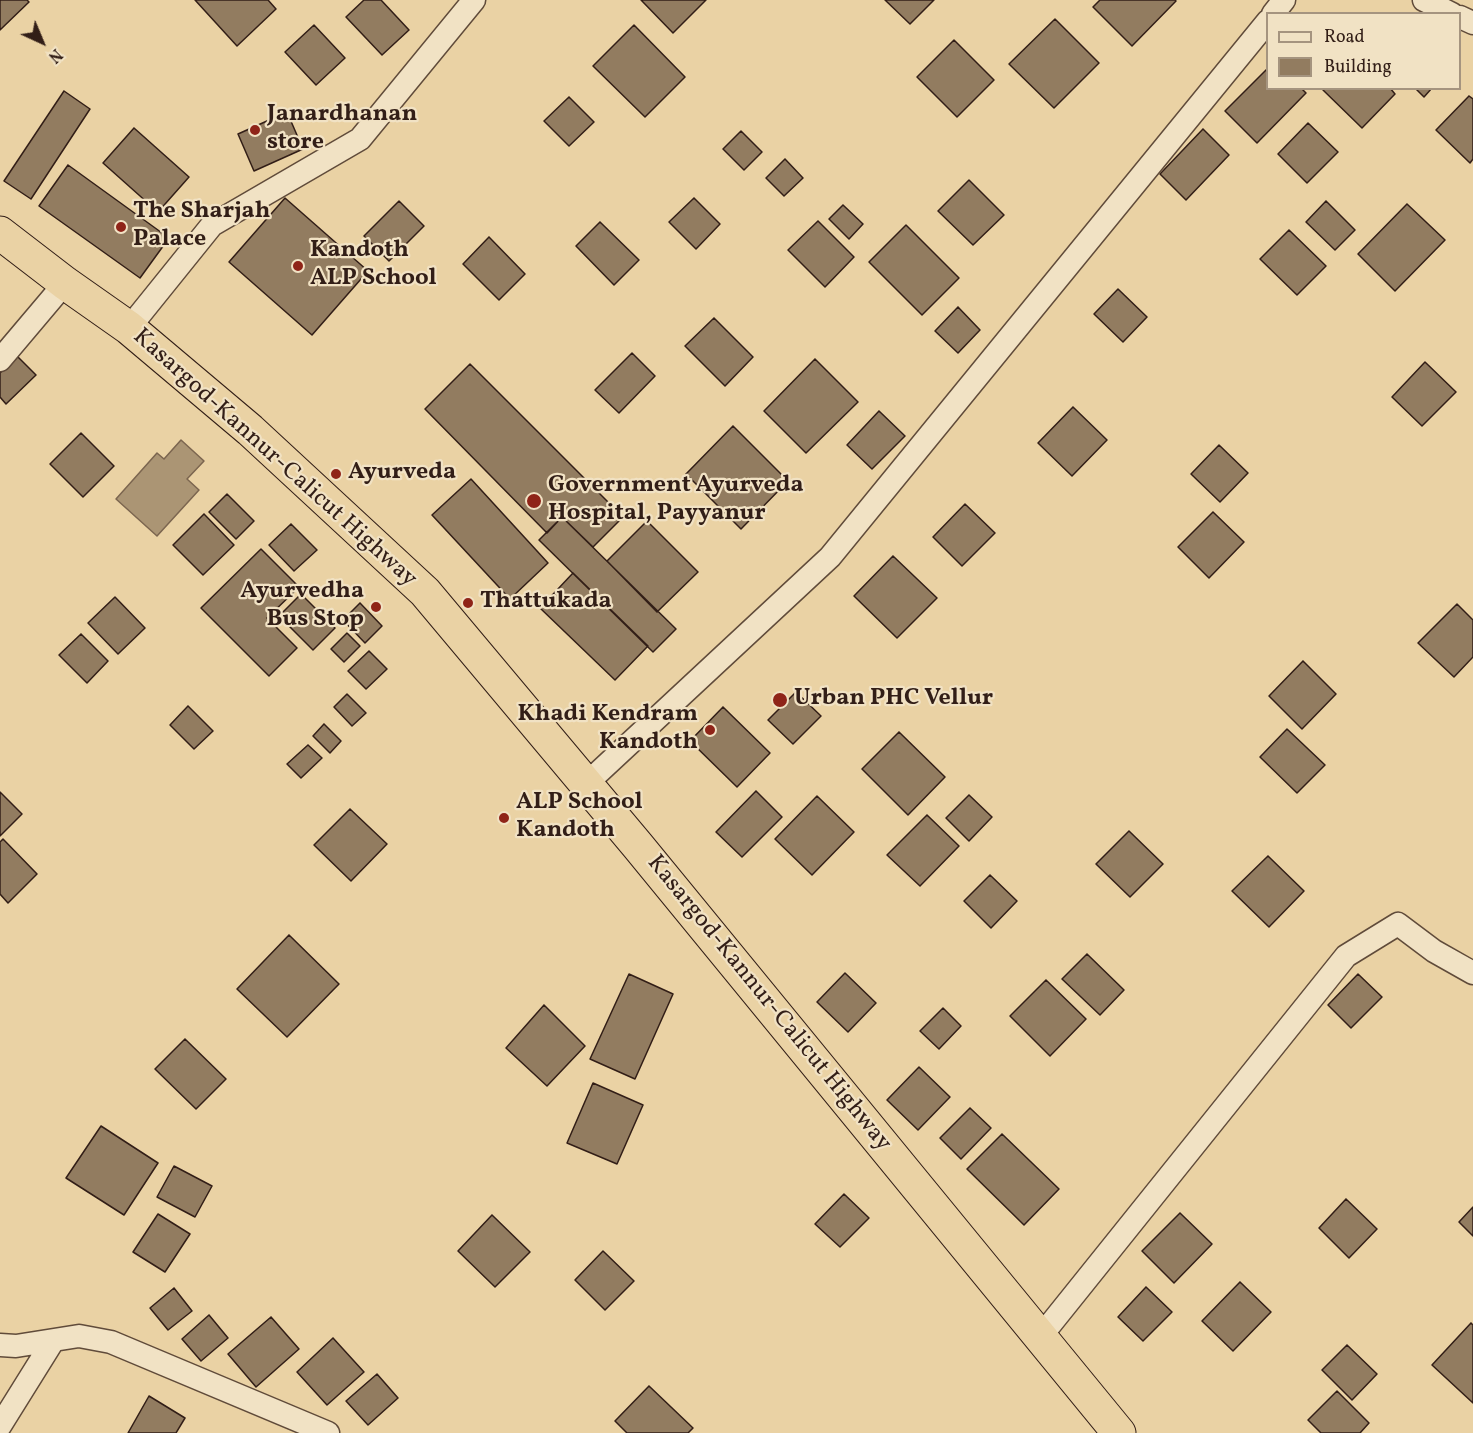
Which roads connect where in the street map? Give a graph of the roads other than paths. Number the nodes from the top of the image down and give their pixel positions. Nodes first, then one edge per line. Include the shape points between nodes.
1 (474, 0) edge
2 (1284, 0) edge
3 (1424, 0) edge
4 (1275, 12) edge
5 (1448, 12) edge
6 (1266, 23) edge
7 (0, 233) edge
8 (64, 283) junction
9 (129, 328) junction
10 (0, 360) edge
11 (586, 784) junction
12 (1473, 973) edge
13 (1041, 1336) junction
14 (53, 1341) junction
15 (0, 1346) edge
16 (0, 1426) edge
17 (328, 1433) edge
18 (1119, 1433) edge

1 - 9 street via 360,139 212,225
2 - 4 street
3 - 5 street
6 - 11 street via 830,557
7 - 8 highway, Kasargod-Kannur-Calicut Highway
8 - 9 highway, Kasargod-Kannur-Calicut Highway
8 - 10 street
9 - 11 highway, Kasargod-Kannur-Calicut Highway via 250,429 424,592
11 - 13 highway, Kasargod-Kannur-Calicut Highway
12 - 13 street via 1398,924 1346,956
13 - 18 highway, Kasargod-Kannur-Calicut Highway
14 - 15 street
14 - 16 street
14 - 17 street via 79,1336 111,1342

